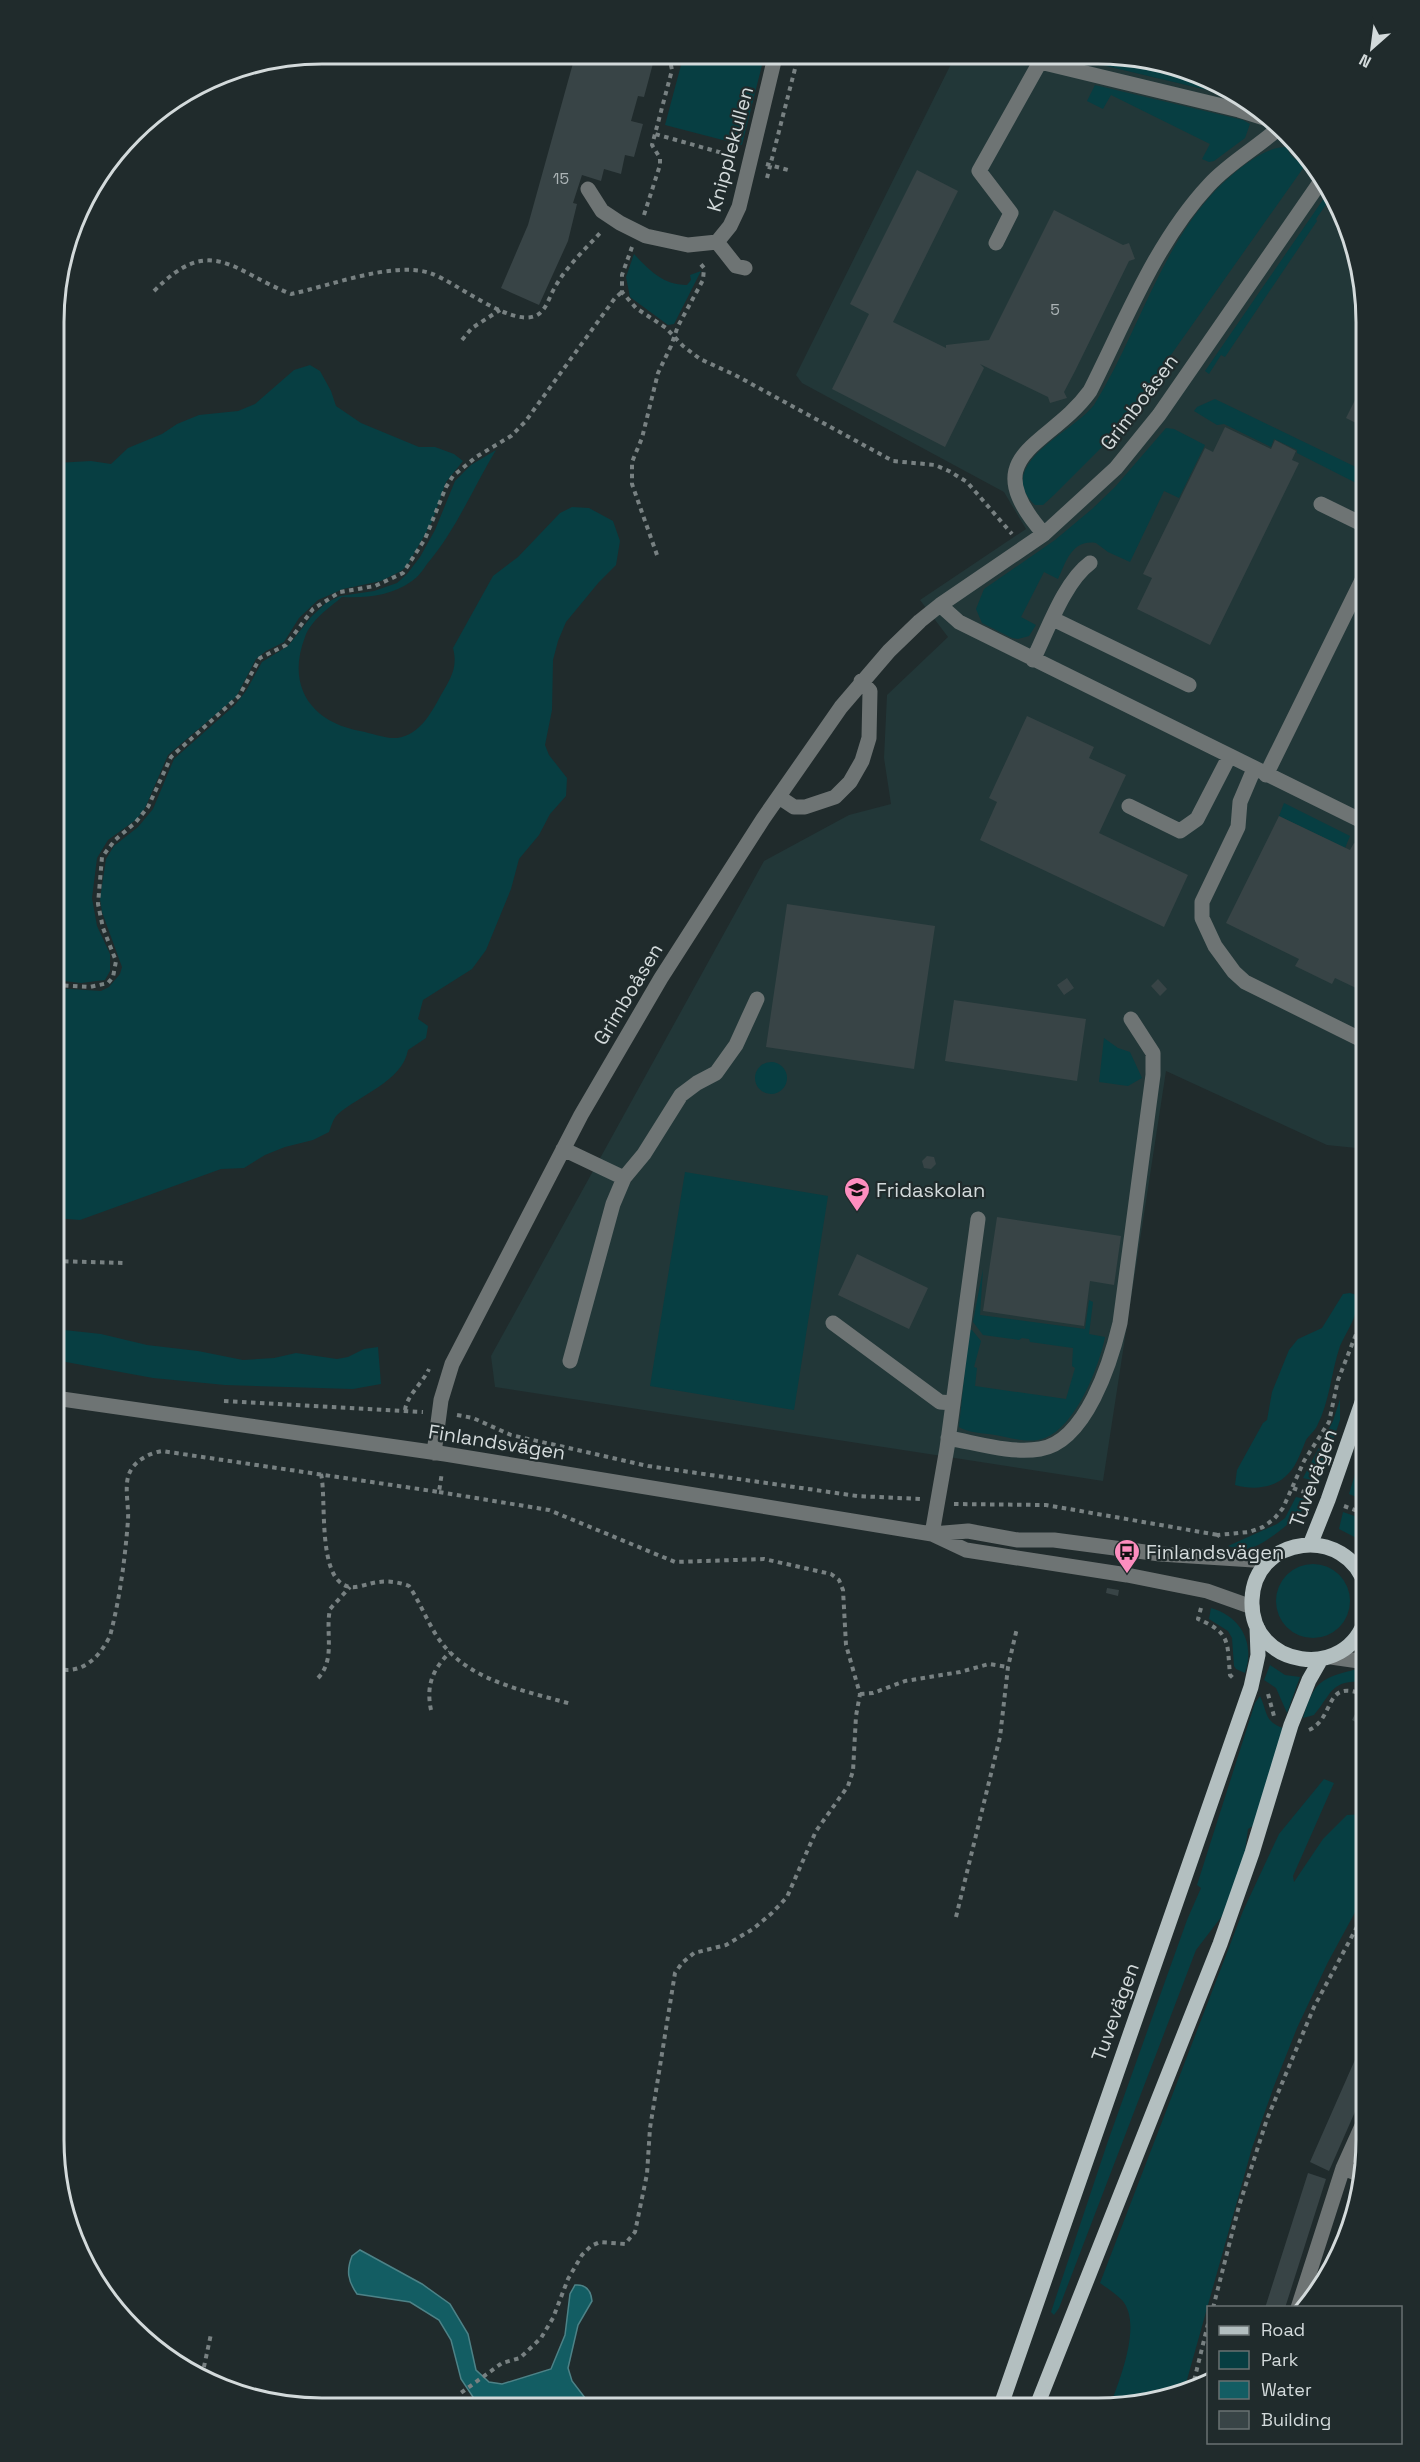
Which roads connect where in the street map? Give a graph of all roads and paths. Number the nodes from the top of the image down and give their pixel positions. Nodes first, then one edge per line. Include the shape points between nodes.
1 (671, 64) edge
2 (773, 64) edge
3 (1039, 64) edge
4 (1048, 64) edge
5 (1247, 112) edge
6 (1272, 133) edge
7 (655, 134) junction
8 (750, 159) junction
9 (788, 171) dead end
10 (1317, 187) edge
11 (588, 189) dead end
12 (613, 219) junction
13 (637, 231) junction
14 (717, 242) junction
15 (996, 243) dead end
16 (688, 245) junction
17 (745, 268) dead end
18 (154, 291) dead end
19 (622, 292) junction
20 (501, 310) junction
21 (673, 336) junction
22 (462, 340) dead end
23 (1321, 504) dead end
24 (1031, 520) junction
25 (1356, 521) edge
26 (1044, 534) junction
27 (1013, 535) junction
28 (1004, 540) dead end
29 (657, 555) dead end
30 (1090, 563) dead end
31 (1356, 591) edge
32 (940, 605) junction
33 (1053, 619) junction
34 (1033, 660) junction
35 (861, 681) junction
36 (1189, 685) dead end
37 (1229, 757) junction
38 (1260, 772) junction
39 (778, 797) junction
40 (1129, 806) dead end
41 (1356, 818) edge
42 (64, 986) edge
43 (757, 999) dead end
44 (1131, 1019) dead end
45 (1356, 1037) edge
46 (563, 1149) junction
47 (624, 1178) junction
48 (978, 1219) dead end
49 (64, 1261) edge
50 (125, 1263) dead end
51 (833, 1323) dead end
52 (1356, 1334) edge
53 (570, 1361) dead end
54 (432, 1364) dead end
55 (64, 1399) edge
56 (222, 1401) dead end
57 (953, 1403) junction
58 (405, 1410) junction
59 (440, 1413) junction
60 (1356, 1420) edge
61 (948, 1438) junction
62 (435, 1453) junction
63 (321, 1474) junction
64 (441, 1484) dead end
65 (440, 1492) junction
66 (936, 1502) junction
67 (932, 1534) junction
68 (1218, 1535) junction
69 (1310, 1545) junction
70 (1215, 1557) junction
71 (1269, 1561) junction
72 (1356, 1567) edge
73 (350, 1587) junction
74 (1207, 1591) junction
75 (1252, 1606) junction
76 (1257, 1627) junction
77 (1017, 1628) dead end
78 (1356, 1638) edge
79 (450, 1652) junction
80 (1326, 1658) junction
81 (1356, 1661) edge
82 (1008, 1667) junction
83 (64, 1669) edge
84 (318, 1678) dead end
85 (1251, 1687) junction
86 (1356, 1692) edge
87 (860, 1694) junction
88 (571, 1704) dead end
89 (431, 1710) dead end
90 (1291, 1725) junction
91 (956, 1917) dead end
92 (1356, 1929) edge
93 (1356, 2138) edge
94 (1343, 2168) junction
95 (1353, 2172) edge
96 (1301, 2297) edge
97 (1213, 2306) edge
98 (1207, 2332) edge
99 (211, 2334) dead end
100 (204, 2368) edge
101 (1195, 2378) edge
102 (460, 2393) dead end
103 (1004, 2397) edge
104 (1040, 2397) edge

1 - 7 path
2 - 8 street, Knipplekullen
3 - 15 street via 979,171 1011,213
4 - 5 street
6 - 24 street via 1208,187 1167,242 1145,280 1090,392 1023,453 1014,481
7 - 8 path
7 - 13 path via 652,145 660,165
8 - 9 path
8 - 14 street, Knipplekullen via 739,207
10 - 26 street, Grimboåsen via 1142,437 1116,468
11 - 12 street, Knipplekullen via 602,211
12 - 13 street, Knipplekullen
12 - 20 path via 566,272 537,316 526,318
13 - 16 street, Knipplekullen
13 - 19 path via 622,275
14 - 16 street, Knipplekullen
14 - 17 street via 736,266
16 - 21 path via 704,268 704,275
18 - 20 path via 171,273 190,262 211,260 237,266 291,294 408,269 443,278
19 - 21 path
19 - 42 path via 525,422 453,476 425,539 403,573 375,586 340,592 313,609 286,645 260,657 239,696 171,757 148,807 102,857 98,904 116,961 113,976 108,983 90,987
20 - 22 path via 472,328
21 - 27 path via 700,359 878,454 893,461 935,465 949,471 967,482
21 - 29 path via 658,373 631,472
23 - 25 street
24 - 26 street
24 - 27 path
26 - 32 street, Grimboåsen
27 - 28 path
30 - 33 street via 1076,577
31 - 38 street
32 - 34 street via 959,622
32 - 35 street, Grimboåsen
33 - 34 street
33 - 36 street
34 - 37 street
35 - 39 street, Grimboåsen
35 - 39 street via 870,691 869,738 850,782 835,797 805,807 794,807
37 - 38 street
37 - 40 street via 1197,819 1180,831
38 - 41 street
38 - 45 street via 1239,802 1238,827 1202,902 1202,918 1215,946 1245,982
39 - 46 street, Grimboåsen via 661,978
43 - 47 street via 736,1045 716,1073 681,1095
44 - 61 street via 1153,1053 1153,1075 1120,1323 1100,1386 1071,1430 1042,1449 1021,1450
46 - 47 street
46 - 59 street, Grimboåsen via 452,1364
47 - 53 street via 613,1204
48 - 57 street
49 - 50 path
51 - 57 street via 940,1402
52 - 68 path via 1338,1380 1329,1422 1307,1455 1283,1508 1263,1527
54 - 58 path via 407,1400
55 - 62 street, Finlandsvägen
56 - 58 path
57 - 61 street
58 - 59 path
59 - 62 street, Grimboåsen
59 - 66 path via 473,1418 511,1435 648,1466 857,1496
60 - 69 main road, Tuvevägen
61 - 66 street
62 - 67 street, Finlandsvägen
63 - 65 path
63 - 73 path via 328,1566 336,1578
63 - 83 path via 162,1451 150,1453 130,1471 128,1480 125,1551 110,1636 89,1664
64 - 65 path
65 - 87 path via 549,1510 675,1562 764,1559 831,1574 843,1590 846,1645
66 - 67 street
66 - 68 path via 1046,1505
67 - 70 street, Finlandsvägen via 968,1531 1018,1540 1054,1540
67 - 74 street, Finlandsvägen via 966,1550
68 - 70 path
69 - 71 main road, Tuvevägen via 1292,1547
69 - 72 main road, Tuvevägen via 1328,1547
70 - 71 street, Finlandsvägen
71 - 75 main road, Tuvevägen via 1256,1580
73 - 79 path via 391,1581 409,1586
73 - 84 path via 330,1609 328,1660
74 - 75 street, Finlandsvägen
74 - 85 path via 1198,1619 1217,1627 1225,1638 1230,1675
75 - 76 main road, Tuvevägen
76 - 80 main road, Tuvevägen via 1279,1652 1299,1659
76 - 85 main road, Tuvevägen via 1258,1655
77 - 82 path
78 - 80 main road
79 - 88 path via 484,1678
79 - 89 path via 431,1677
80 - 81 street
80 - 90 main road via 1310,1680
82 - 87 path via 989,1664
82 - 91 path via 1000,1737
85 - 90 path via 1267,1692 1276,1720
85 - 103 main road, Tuvevägen
86 - 90 path via 1341,1691 1313,1728 1307,1731
87 - 102 path via 853,1771 848,1786 816,1831 787,1897 753,1929 726,1945 694,1953 675,1973 650,2128 647,2174 631,2240 625,2244 600,2242 591,2246 568,2279 541,2338 520,2358 502,2363
90 - 104 main road via 1220,1944
92 - 97 path via 1314,2007 1267,2119
93 - 94 street
94 - 95 street
94 - 96 street
98 - 101 path
99 - 100 path

